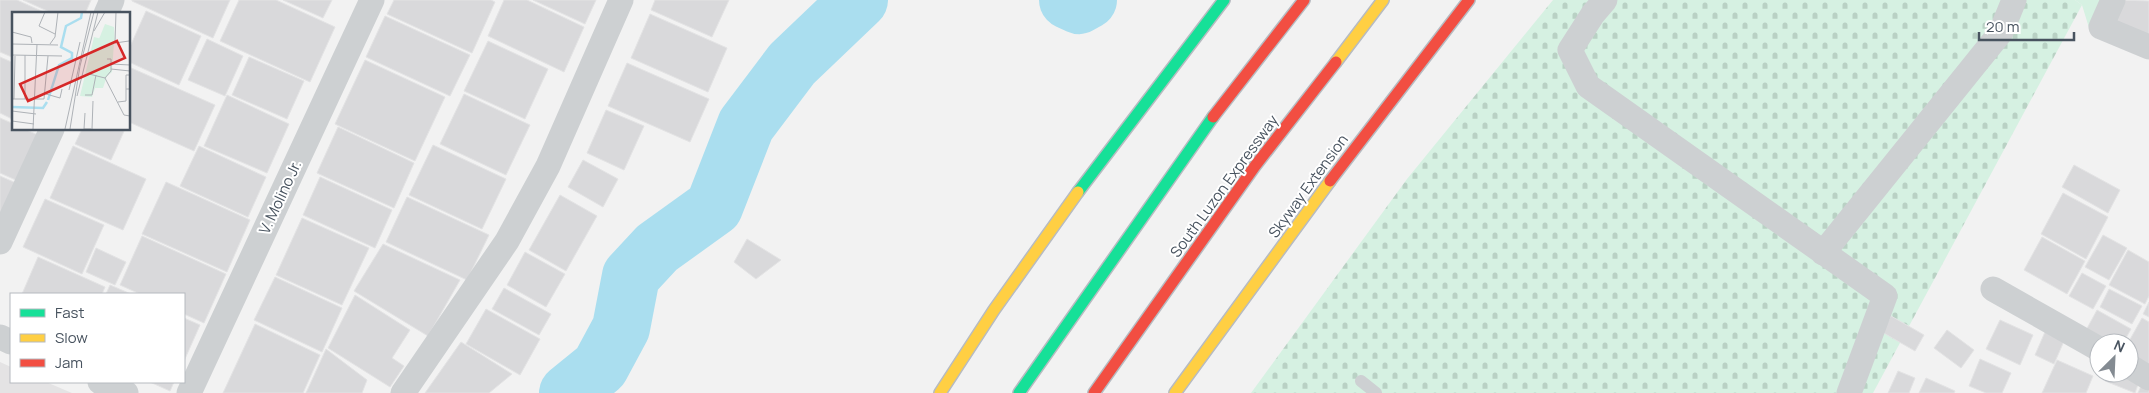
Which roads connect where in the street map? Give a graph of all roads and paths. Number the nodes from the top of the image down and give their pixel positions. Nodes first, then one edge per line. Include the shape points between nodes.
1 (112, 0) edge
2 (372, 0) edge
3 (621, 0) edge
4 (1224, 0) edge
5 (1304, 0) edge
6 (1383, 0) edge
7 (1468, 0) edge
8 (1605, 0) edge
9 (2014, 0) edge
10 (2114, 0) edge
11 (107, 12) edge
12 (2149, 47) edge
13 (52, 130) edge
14 (0, 242) edge
15 (1824, 253) junction
16 (1993, 289) dead end
17 (2089, 343) edge
18 (1361, 381) dead end
19 (102, 383) edge
20 (126, 393) edge
21 (189, 393) edge
22 (403, 393) edge
23 (940, 393) edge
24 (1018, 393) edge
25 (1094, 393) edge
26 (1175, 393) edge
27 (1376, 393) edge
28 (1850, 393) edge

1 - 11 street
2 - 21 street, V. Molino Jr.
3 - 22 street via 548,166 507,240
4 - 23 highway via 1089,176
5 - 24 highway via 1202,132
6 - 25 highway, South Luzon Expressway via 1255,166
7 - 26 highway, Skyway Extension via 1361,139
8 - 15 street via 1570,50 1588,86
9 - 15 street via 2001,32
10 - 12 street via 2101,27
13 - 14 street
15 - 28 street via 1885,296
16 - 17 street
18 - 27 lane
19 - 20 street

